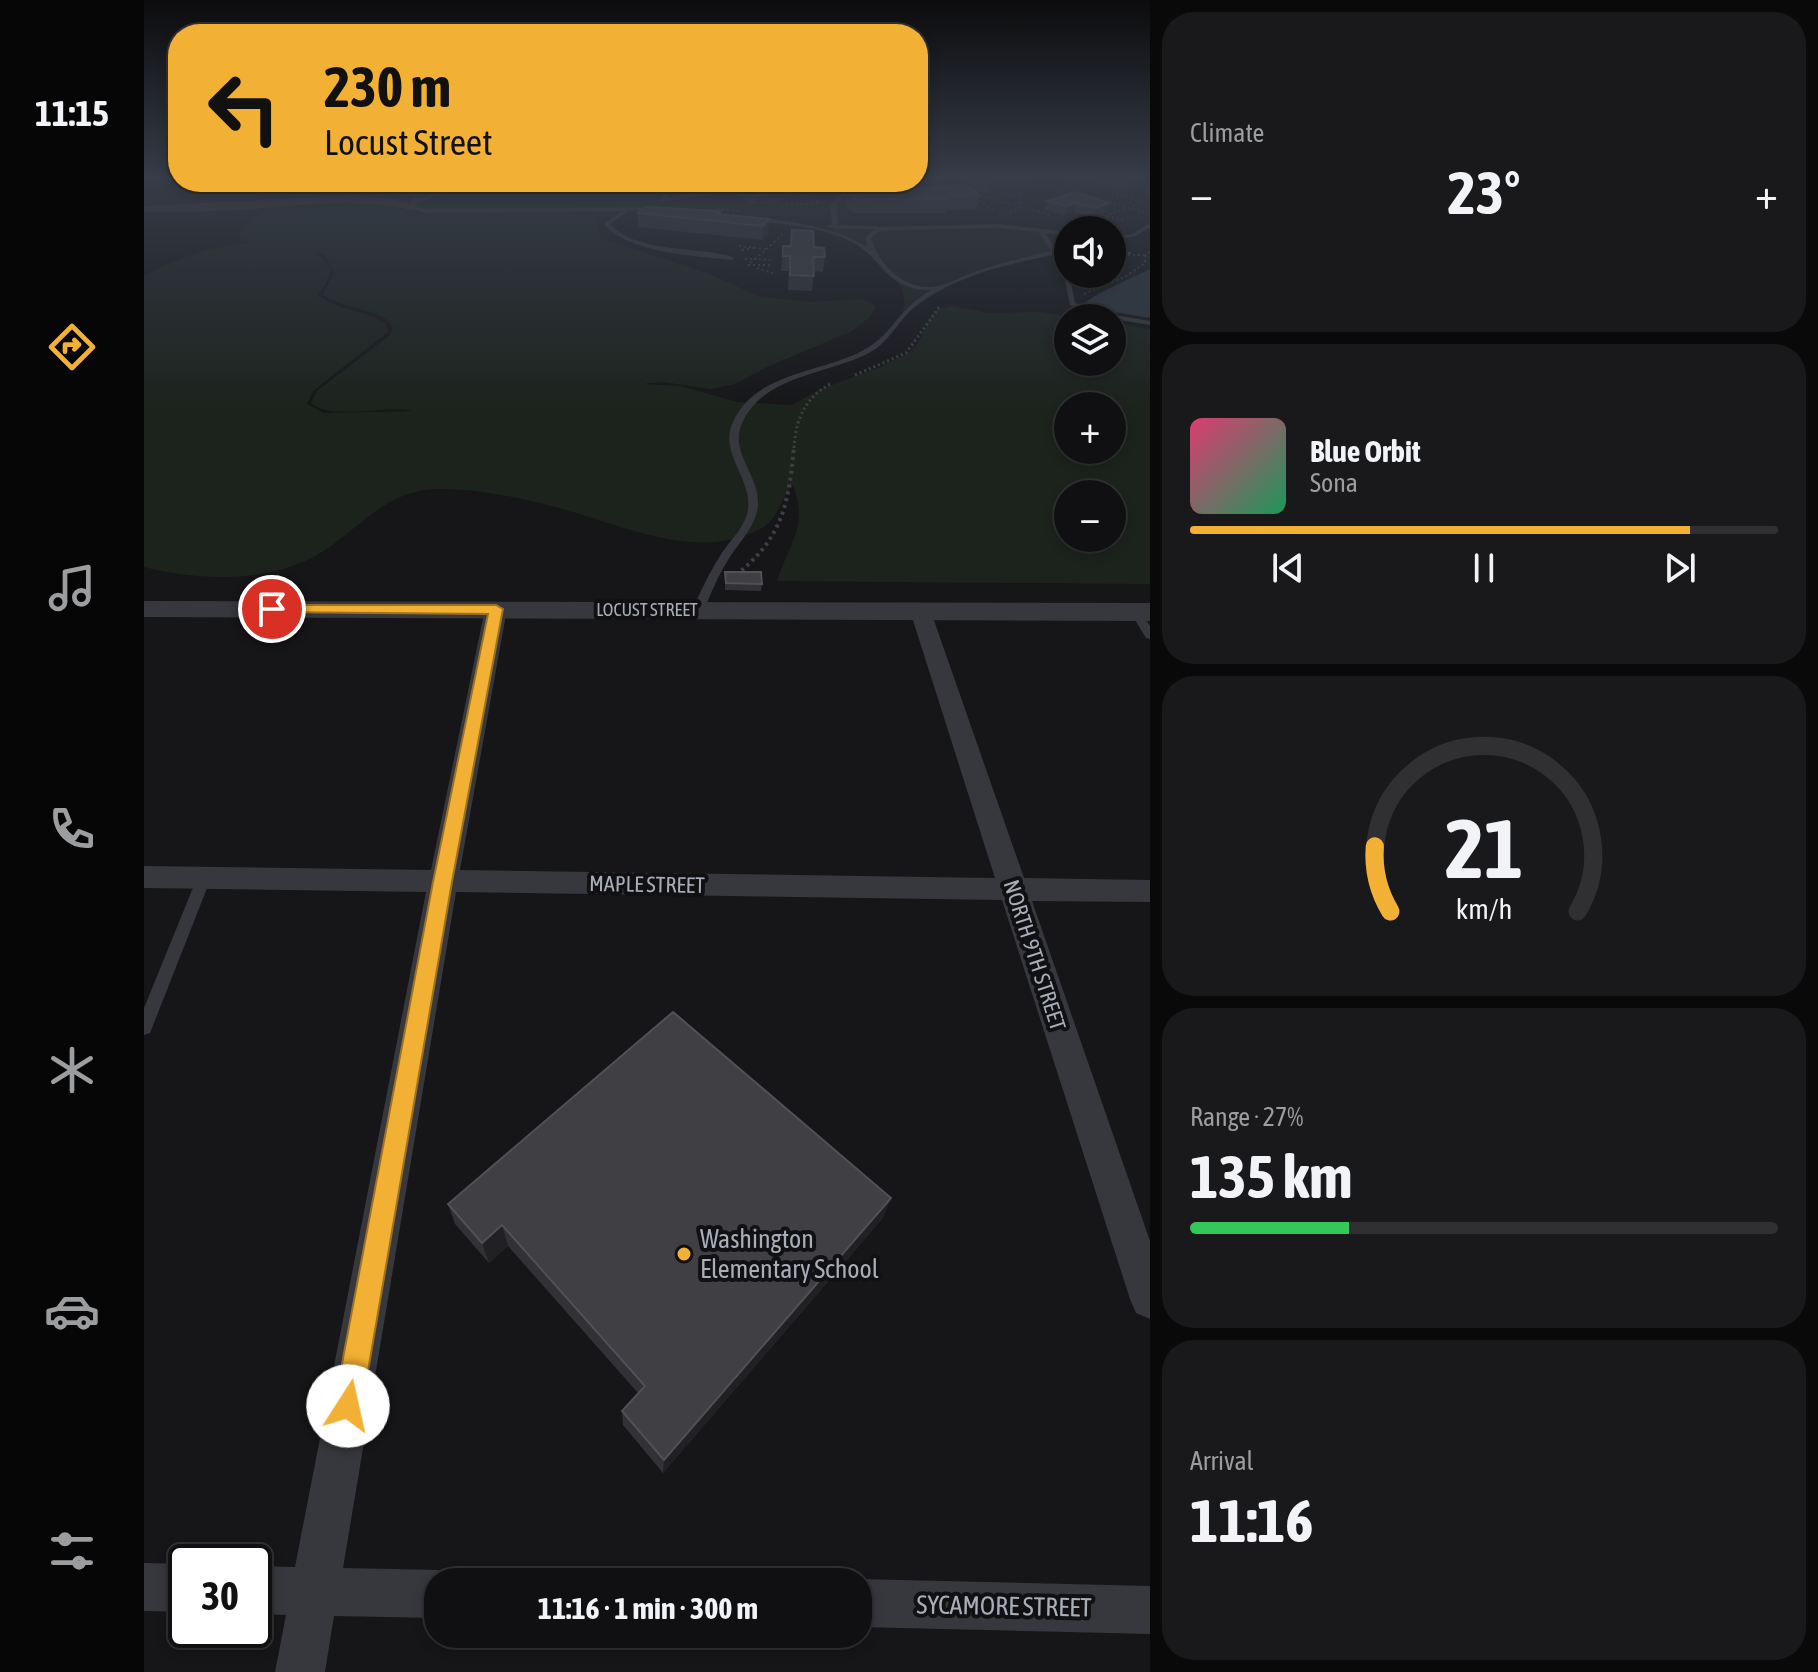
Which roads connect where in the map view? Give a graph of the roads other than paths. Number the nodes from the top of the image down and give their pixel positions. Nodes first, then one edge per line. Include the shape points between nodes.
1 (709, 254) edge
2 (873, 254) edge
3 (1048, 254) edge
4 (732, 258) road end
5 (897, 283) junction
6 (944, 287) junction
7 (1070, 288) edge
8 (900, 318) junction
9 (1150, 323) edge
10 (144, 609) edge
11 (496, 609) junction
12 (698, 610) junction
13 (921, 611) junction
14 (1145, 620) edge
15 (144, 877) edge
16 (204, 878) junction
17 (443, 882) junction
18 (1013, 889) junction
19 (1150, 891) edge
20 (144, 1028) edge
21 (1150, 1299) edge
22 (144, 1587) edge
23 (168, 1588) edge
24 (272, 1590) edge
25 (314, 1591) junction
26 (424, 1594) edge
27 (872, 1603) edge
28 (1150, 1610) edge
29 (300, 1672) edge

1 - 4 lane
2 - 5 lane
3 - 6 lane
5 - 6 lane
5 - 8 lane via 906,307
6 - 8 lane
7 - 9 lane via 1072,304 1096,314
8 - 12 lane via 872,349 776,387 740,417 732,441 753,509
10 - 11 street, LOCUST STREET
11 - 12 street, LOCUST STREET
11 - 17 street
12 - 13 street, LOCUST STREET
13 - 14 street, LOCUST STREET
13 - 18 street, NORTH 9TH STREET
15 - 16 street, MAPLE STREET
16 - 17 street, MAPLE STREET
16 - 20 lane
17 - 18 street, MAPLE STREET
17 - 25 street
18 - 19 street, MAPLE STREET
18 - 21 street, NORTH 9TH STREET
22 - 23 street
24 - 25 street
25 - 26 street
25 - 29 street
27 - 28 street, SYCAMORE STREET

